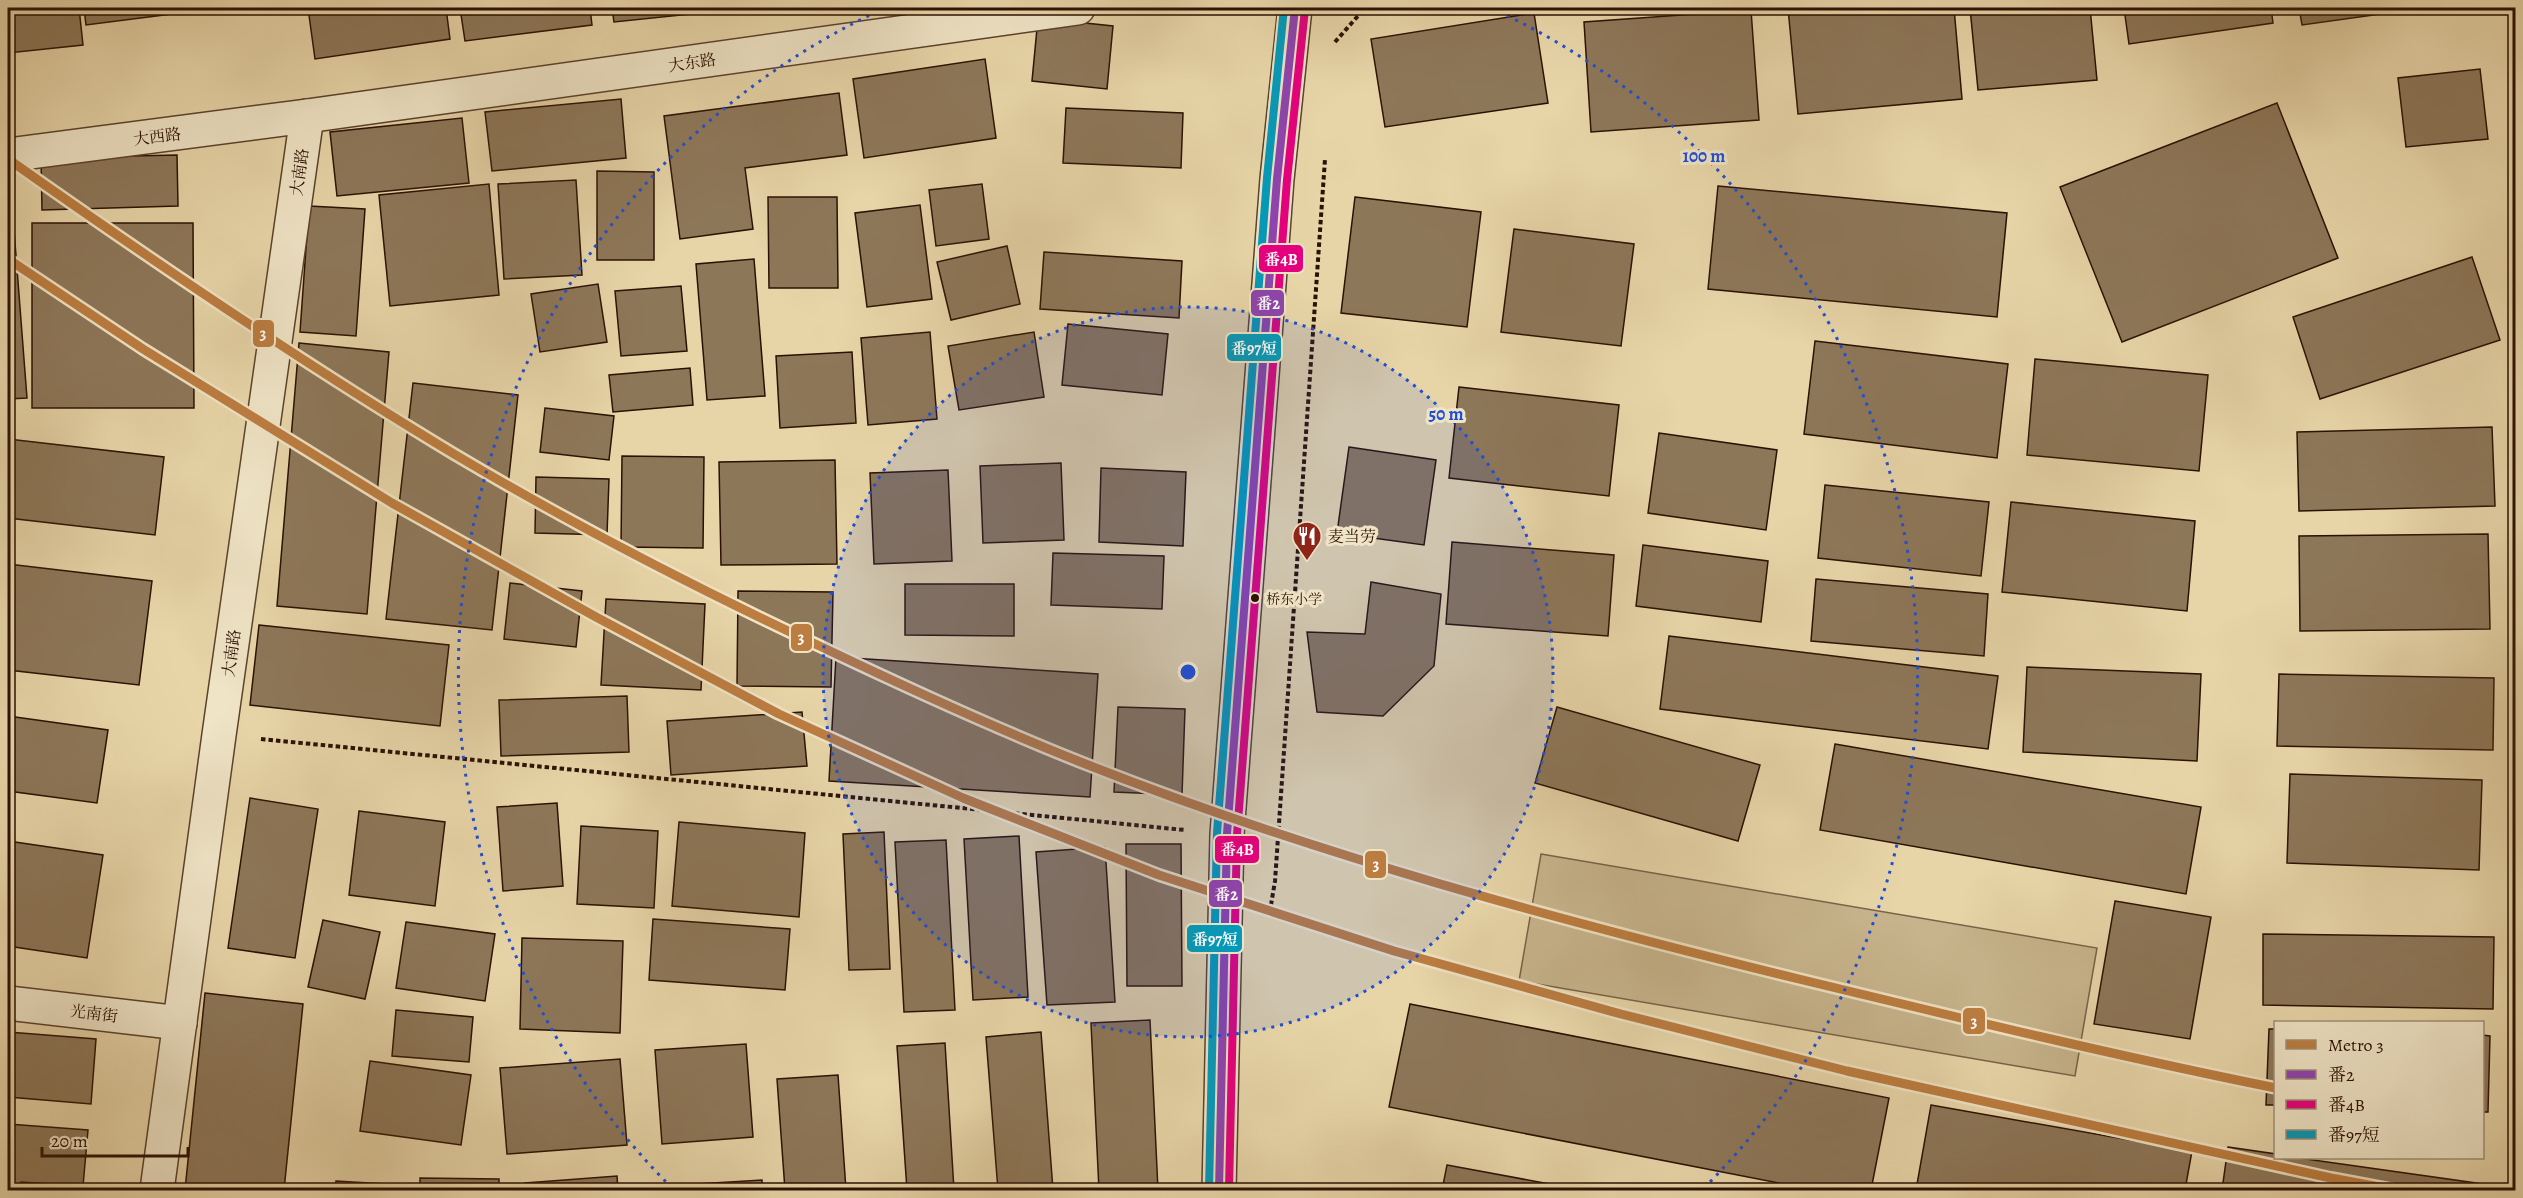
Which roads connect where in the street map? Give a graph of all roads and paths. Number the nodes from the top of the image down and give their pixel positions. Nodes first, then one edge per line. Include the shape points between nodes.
1 (1078, 8) edge
2 (1295, 8) edge
3 (1369, 8) edge
4 (1333, 44) dead end
5 (307, 116) junction
6 (1326, 148) dead end
7 (8, 156) edge
8 (219, 735) junction
9 (1227, 834) junction
10 (1269, 916) dead end
11 (8, 1003) edge
12 (180, 1023) junction
13 (157, 1191) edge
14 (1220, 1191) edge

1 - 5 street, 大东路
2 - 9 street via 1276,191
3 - 4 path
5 - 7 street, 大西路
5 - 8 street, 大南路
6 - 10 path
8 - 9 path
8 - 12 street, 大南路
9 - 14 street
11 - 12 street, 光南街
12 - 13 street, 大南路

